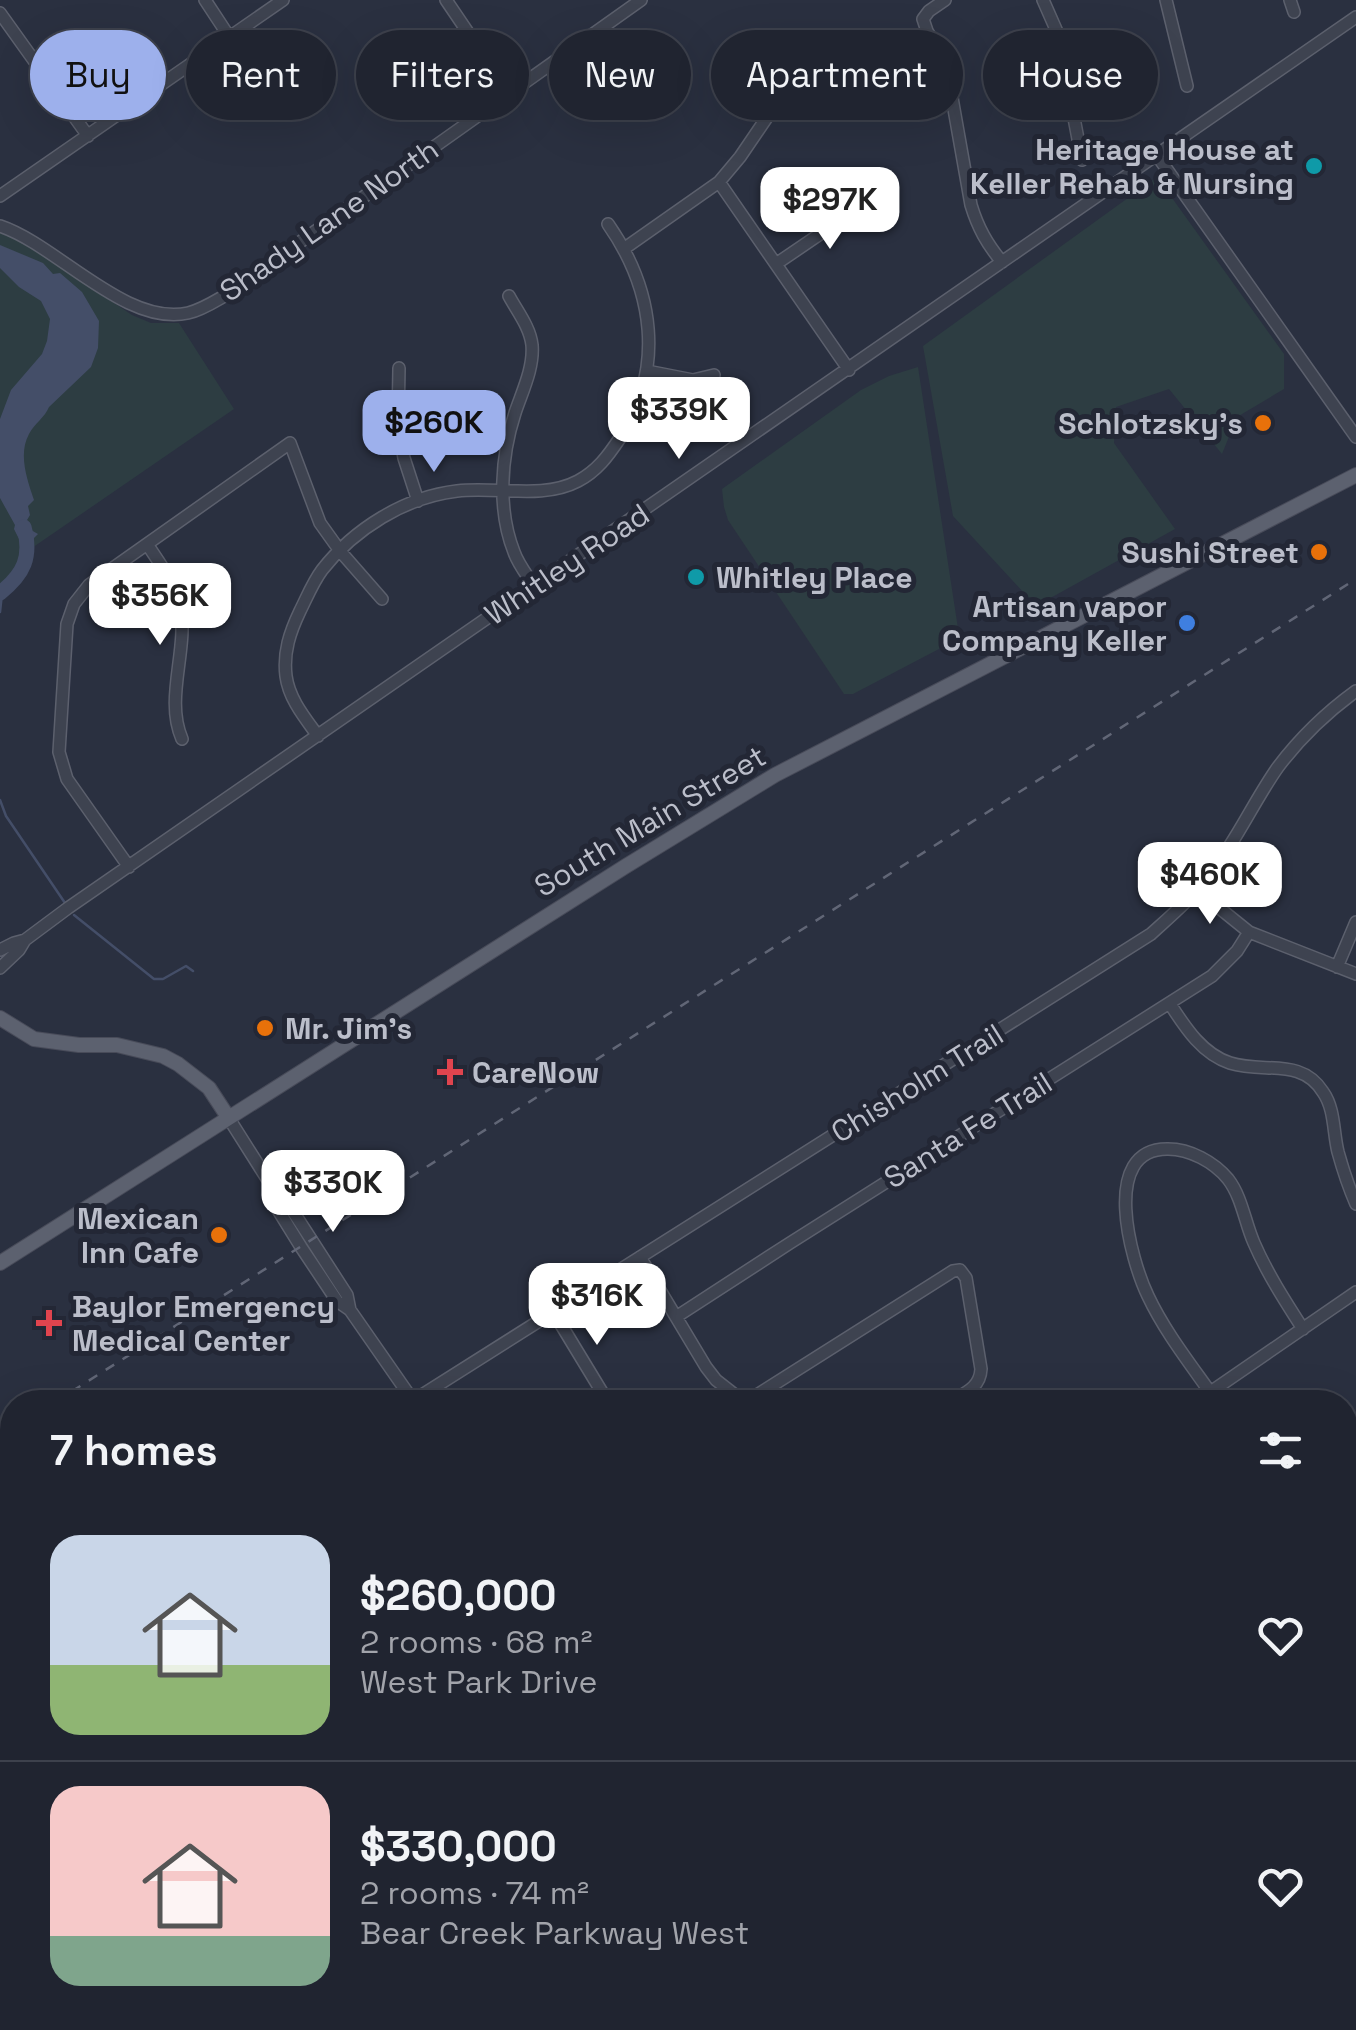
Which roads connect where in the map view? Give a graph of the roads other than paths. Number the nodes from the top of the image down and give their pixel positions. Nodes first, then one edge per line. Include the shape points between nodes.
1 (205, 0) edge
2 (284, 0) edge
3 (446, 0) edge
4 (641, 0) edge
5 (944, 0) edge
6 (1043, 0) edge
7 (1166, 0) edge
8 (0, 13) edge
9 (1356, 17) edge
10 (225, 30) edge
11 (241, 30) edge
12 (467, 30) edge
13 (186, 68) edge
14 (529, 80) edge
15 (1187, 86) dead end
16 (472, 120) edge
17 (765, 120) edge
18 (88, 136) junction
19 (1156, 154) junction
20 (1082, 160) dead end
21 (719, 182) junction
22 (0, 196) edge
23 (852, 209) dead end
24 (608, 224) dead end
25 (0, 226) edge
26 (625, 248) junction
27 (1002, 262) junction
28 (776, 264) junction
29 (508, 296) dead end
30 (399, 368) dead end
31 (849, 370) junction
32 (646, 371) junction
33 (714, 375) dead end
34 (1356, 437) edge
35 (1356, 475) edge
36 (504, 490) junction
37 (418, 501) junction
38 (147, 544) junction
39 (340, 551) junction
40 (534, 586) junction
41 (382, 598) dead end
42 (1356, 690) edge
43 (318, 736) junction
44 (182, 739) dead end
45 (129, 867) junction
46 (1197, 890) junction
47 (1356, 922) edge
48 (1250, 932) junction
49 (25, 940) junction
50 (0, 950) edge
51 (1337, 967) junction
52 (0, 968) edge
53 (1356, 974) edge
54 (1170, 1004) junction
55 (0, 1009) edge
56 (0, 1018) edge
57 (45, 1040) junction
58 (228, 1117) junction
59 (1356, 1204) edge
60 (640, 1257) junction
61 (0, 1263) edge
62 (1356, 1292) edge
63 (554, 1313) junction
64 (676, 1317) junction
65 (1303, 1329) junction
66 (404, 1390) edge
67 (431, 1390) edge
68 (601, 1390) edge
69 (729, 1390) edge
70 (764, 1390) edge
71 (971, 1390) edge
72 (1209, 1390) edge
73 (1213, 1390) edge

1 - 10 street
2 - 11 street
3 - 12 street
4 - 14 street, Shady Lane North
5 - 27 street via 923,19 946,64 971,205 985,242
6 - 20 street via 1058,34
7 - 15 street
8 - 18 street
9 - 19 street, Whitley Road
13 - 18 street
16 - 25 street, Shady Lane North via 192,313 162,313 124,300
17 - 21 street
18 - 22 street
19 - 27 street, Whitley Road
19 - 34 street
21 - 26 street
21 - 28 street
23 - 28 street
24 - 26 street
26 - 32 street via 643,294
27 - 31 street, Whitley Road
28 - 31 street
29 - 36 street via 533,349 508,433
30 - 37 street via 398,424
31 - 40 street, Whitley Road
32 - 33 street via 692,380
32 - 36 street via 634,414 600,466 557,489
35 - 58 main road, South Main Street via 775,775
36 - 37 street via 456,491
36 - 40 street via 511,544
37 - 39 street via 393,510
38 - 39 street via 290,442 320,523
38 - 44 street via 180,607 176,718
38 - 45 street via 92,582 72,609 58,739 67,780
39 - 41 street
39 - 43 street via 321,572 286,648 289,691
40 - 43 street, Whitley Road
42 - 46 street, Chisholm Trail via 1278,768
43 - 45 street, Whitley Road
45 - 49 street, Whitley Road
46 - 48 street
46 - 60 street, Chisholm Trail via 1137,944
47 - 51 street
48 - 51 street
48 - 54 street, Santa Fe Trail via 1212,976
49 - 50 street, Whitley Road
49 - 52 street, Whitley Road
51 - 53 street
54 - 59 street via 1188,1032 1218,1057 1261,1069 1292,1068 1322,1088
54 - 64 street, Santa Fe Trail
55 - 57 main road
56 - 57 main road
57 - 58 main road via 162,1056 209,1088
58 - 61 main road, South Main Street
58 - 66 street
60 - 63 street, Chisholm Trail
60 - 64 street
62 - 65 street
63 - 67 street, Chisholm Trail
63 - 68 street
64 - 69 street
65 - 72 street via 1268,1272 1228,1179 1196,1155 1152,1151 1128,1174 1129,1240 1150,1300
65 - 73 street
70 - 71 street via 960,1270 981,1370

